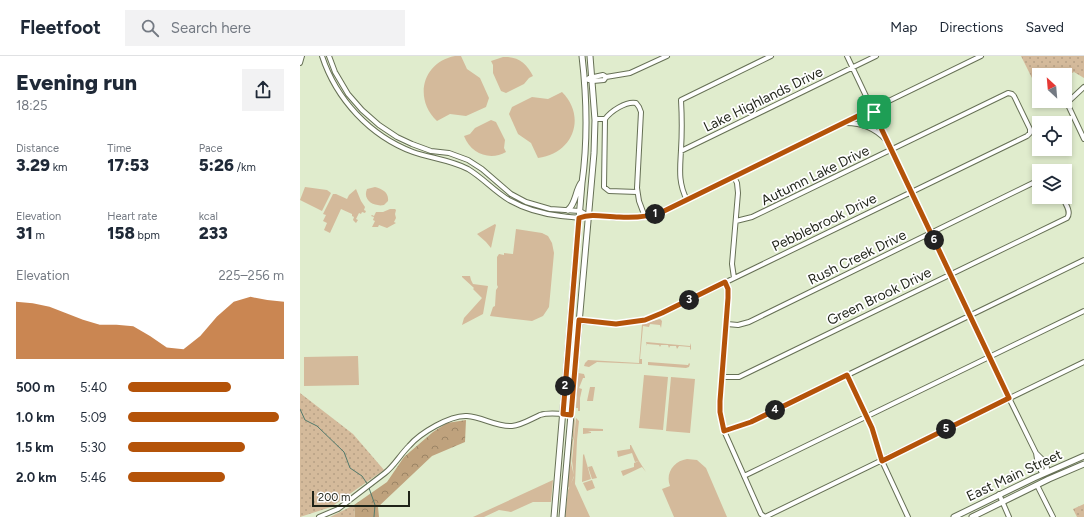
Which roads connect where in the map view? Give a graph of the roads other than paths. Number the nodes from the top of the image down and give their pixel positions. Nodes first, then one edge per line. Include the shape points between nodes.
1 (302, 56) edge
2 (322, 56) edge
3 (328, 56) edge
4 (582, 56) edge
5 (590, 56) edge
6 (667, 56) edge
7 (771, 56) edge
8 (847, 56) edge
9 (876, 56) edge
10 (981, 56) edge
11 (300, 63) edge
12 (853, 68) junction
13 (592, 78) junction
14 (585, 79) junction
15 (1084, 87) edge
16 (1011, 94) joint
17 (872, 109) junction
18 (595, 119) junction
19 (605, 119) junction
20 (841, 124) junction
21 (1084, 139) edge
22 (888, 142) junction
23 (892, 150) junction
24 (681, 151) junction
25 (734, 177) junction
26 (582, 183) junction
27 (1032, 183) edge
28 (638, 192) junction
29 (912, 192) junction
30 (687, 200) junction
31 (1066, 204) edge
32 (568, 210) junction
33 (580, 211) junction
34 (587, 215) junction
35 (645, 217) junction
36 (579, 218) junction
37 (736, 221) junction
38 (931, 233) junction
39 (1084, 260) edge
40 (950, 274) junction
41 (734, 278) junction
42 (725, 282) junction
43 (1084, 311) edge
44 (970, 315) junction
45 (571, 320) junction
46 (579, 320) junction
47 (727, 324) junction
48 (990, 357) junction
49 (1084, 362) edge
50 (847, 375) junction
51 (722, 377) junction
52 (1009, 398) junction
53 (563, 414) junction
54 (571, 415) junction
55 (868, 417) junction
56 (724, 431) junction
57 (1084, 456) edge
58 (882, 461) junction
59 (1084, 464) edge
60 (1046, 472) junction
61 (744, 476) junction
62 (1049, 479) junction
63 (1038, 484) junction
64 (998, 494) junction
65 (1002, 502) junction
66 (319, 517) edge
67 (554, 517) edge
68 (562, 517) edge
69 (908, 517) edge
70 (954, 517) edge
71 (972, 517) edge
72 (1009, 517) edge
73 (1053, 517) edge

1 - 11 street
2 - 36 street via 332,80 350,106 366,123 389,140 412,152 462,166 522,207 539,213
3 - 32 street via 354,101 370,118 389,132 408,143 468,160 511,194 526,202
4 - 14 main road
5 - 13 main road
6 - 13 street via 630,73
7 - 24 street via 681,100
8 - 12 street
9 - 12 street, Lake Highlands Drive
10 - 17 street
12 - 17 street
12 - 24 street, Lake Highlands Drive
13 - 14 street
13 - 18 main road
14 - 26 main road via 587,121
15 - 21 street via 1068,107
16 - 23 street, Autumn Lake Drive
16 - 29 street, Pebblebrook Drive via 1030,129 1028,135
17 - 20 street
17 - 22 street
18 - 19 street
18 - 34 main road
19 - 28 street via 604,187 609,191
19 - 28 street via 628,103 637,104 641,110
20 - 22 street via 868,127
20 - 25 street
22 - 23 street
23 - 29 street
23 - 37 street, Autumn Lake Drive via 752,217
24 - 30 street via 680,178
25 - 30 street
25 - 37 street via 738,188
26 - 32 main road via 573,205
26 - 33 main road
27 - 38 street, Rush Creek Drive
28 - 35 street
29 - 38 street
29 - 41 street, Pebblebrook Drive
30 - 35 street
31 - 40 street, Green Brook Drive via 1069,211 1067,218
32 - 33 street
33 - 34 street
33 - 36 main road
34 - 35 street
34 - 36 street
34 - 46 main road
36 - 45 main road
37 - 41 street via 732,264
38 - 40 street
38 - 47 street, Rush Creek Drive via 749,322
39 - 44 street
40 - 44 street
40 - 51 street, Green Brook Drive via 739,377
41 - 42 street, Pebblebrook Drive
42 - 46 street, Pebblebrook Drive via 645,320 616,324
42 - 47 street via 728,292
43 - 48 street
44 - 48 street
44 - 50 street
45 - 46 main road
45 - 53 main road
46 - 54 main road
47 - 51 street
48 - 52 street
48 - 55 street
49 - 52 street
50 - 55 street
50 - 56 street via 751,422
51 - 56 street via 720,412
52 - 58 street
52 - 60 street via 1036,454 1041,471
53 - 54 street
53 - 66 street via 546,414 513,426 500,426 468,416 454,417 441,422 414,440 385,473 336,510
53 - 67 main road
54 - 68 main road
55 - 58 street
55 - 61 street
56 - 61 street
57 - 60 main road, East Main Street
58 - 61 street via 766,517 761,514
58 - 69 street
59 - 62 main road, East Main Street
60 - 62 main road
60 - 64 main road, East Main Street
62 - 63 main road, East Main Street
63 - 65 main road, East Main Street
63 - 73 street
64 - 65 street
64 - 70 main road, East Main Street
65 - 71 main road, East Main Street
65 - 72 street

